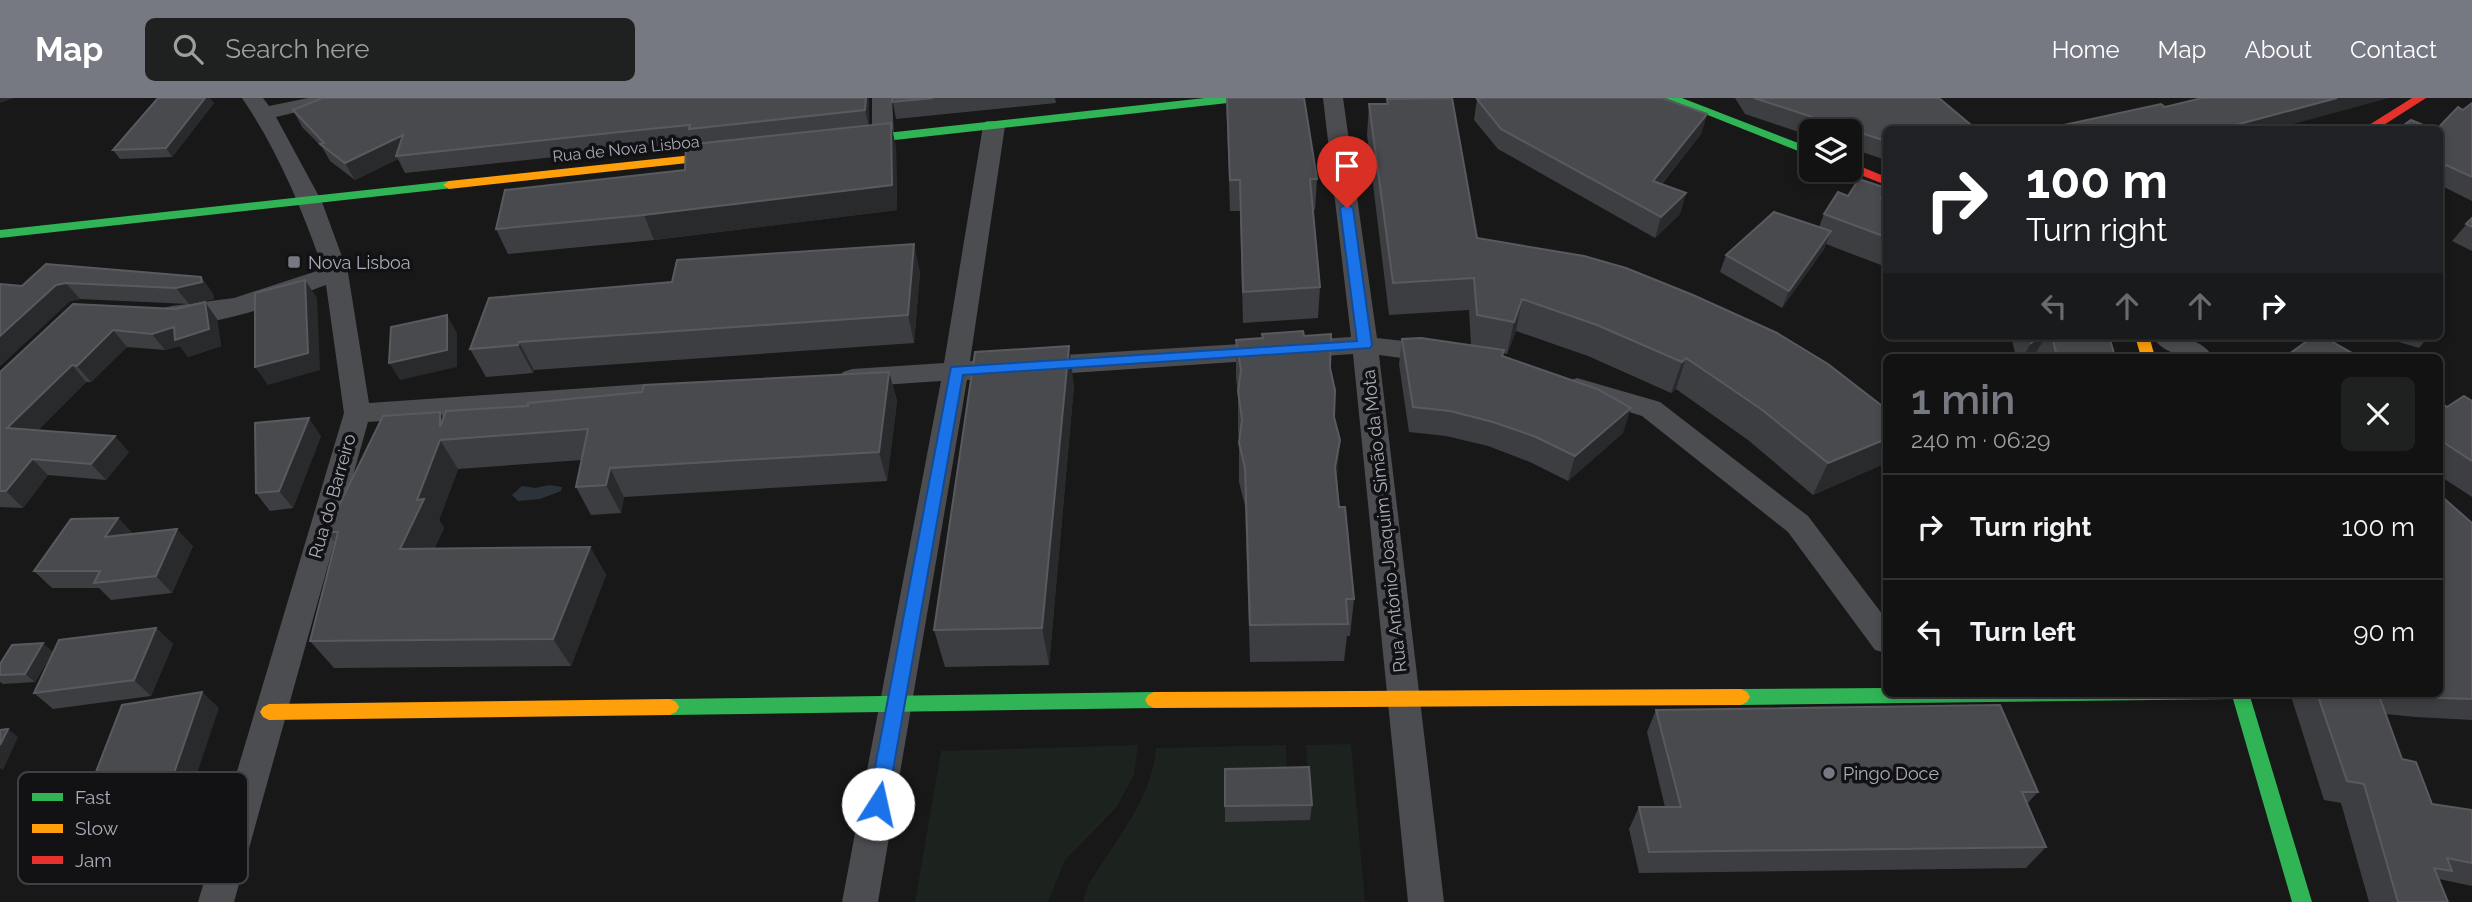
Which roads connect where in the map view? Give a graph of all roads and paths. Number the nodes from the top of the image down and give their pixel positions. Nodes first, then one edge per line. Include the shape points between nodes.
1 (371, 98) edge
2 (881, 98) edge
3 (1237, 98) edge
4 (1332, 98) edge
5 (1671, 98) edge
6 (1695, 98) edge
7 (2420, 98) edge
8 (258, 106) edge
9 (1709, 112) junction
10 (994, 126) junction
11 (2374, 126) edge
12 (883, 138) junction
13 (829, 144) edge
14 (1799, 147) edge
15 (761, 151) edge
16 (1862, 171) edge
17 (1883, 179) edge
18 (311, 202) junction
19 (0, 234) edge
20 (336, 273) junction
21 (150, 313) edge
22 (2172, 340) edge
23 (1365, 345) junction
24 (2195, 354) edge
25 (1462, 356) edge
26 (956, 370) junction
27 (831, 379) edge
28 (1552, 379) edge
29 (663, 391) edge
30 (357, 413) junction
31 (1883, 637) edge
32 (1883, 695) edge
33 (1403, 697) junction
34 (2241, 697) edge
35 (896, 706) junction
36 (269, 712) junction
37 (248, 787) edge
38 (221, 884) edge
39 (216, 902) edge
40 (860, 902) edge
41 (1426, 902) edge
42 (2302, 902) edge

1 - 8 street
2 - 12 street
3 - 10 street
4 - 23 street, Rua António Joaquim Simão da Mota
5 - 9 street
6 - 9 street
7 - 11 street
8 - 18 street, Rua do Barreiro
9 - 14 street
10 - 12 street
10 - 26 street
12 - 13 street
15 - 18 street, Rua de Nova Lisboa
16 - 17 street
18 - 19 street, Rua de Nova Lisboa
18 - 20 street, Rua do Barreiro
20 - 21 street via 250,301 190,314
20 - 30 street, Rua do Barreiro
22 - 24 street
23 - 25 street
23 - 26 street
23 - 33 street, Rua António Joaquim Simão da Mota
26 - 27 street
26 - 35 street
28 - 31 street via 1651,409 1798,524
29 - 30 street
30 - 36 street, Rua do Barreiro
32 - 33 street
33 - 35 street
33 - 41 street, Rua António Joaquim Simão da Mota
34 - 42 street
35 - 36 street
35 - 40 street
36 - 37 street, Rua do Barreiro
38 - 39 street, Rua do Barreiro

